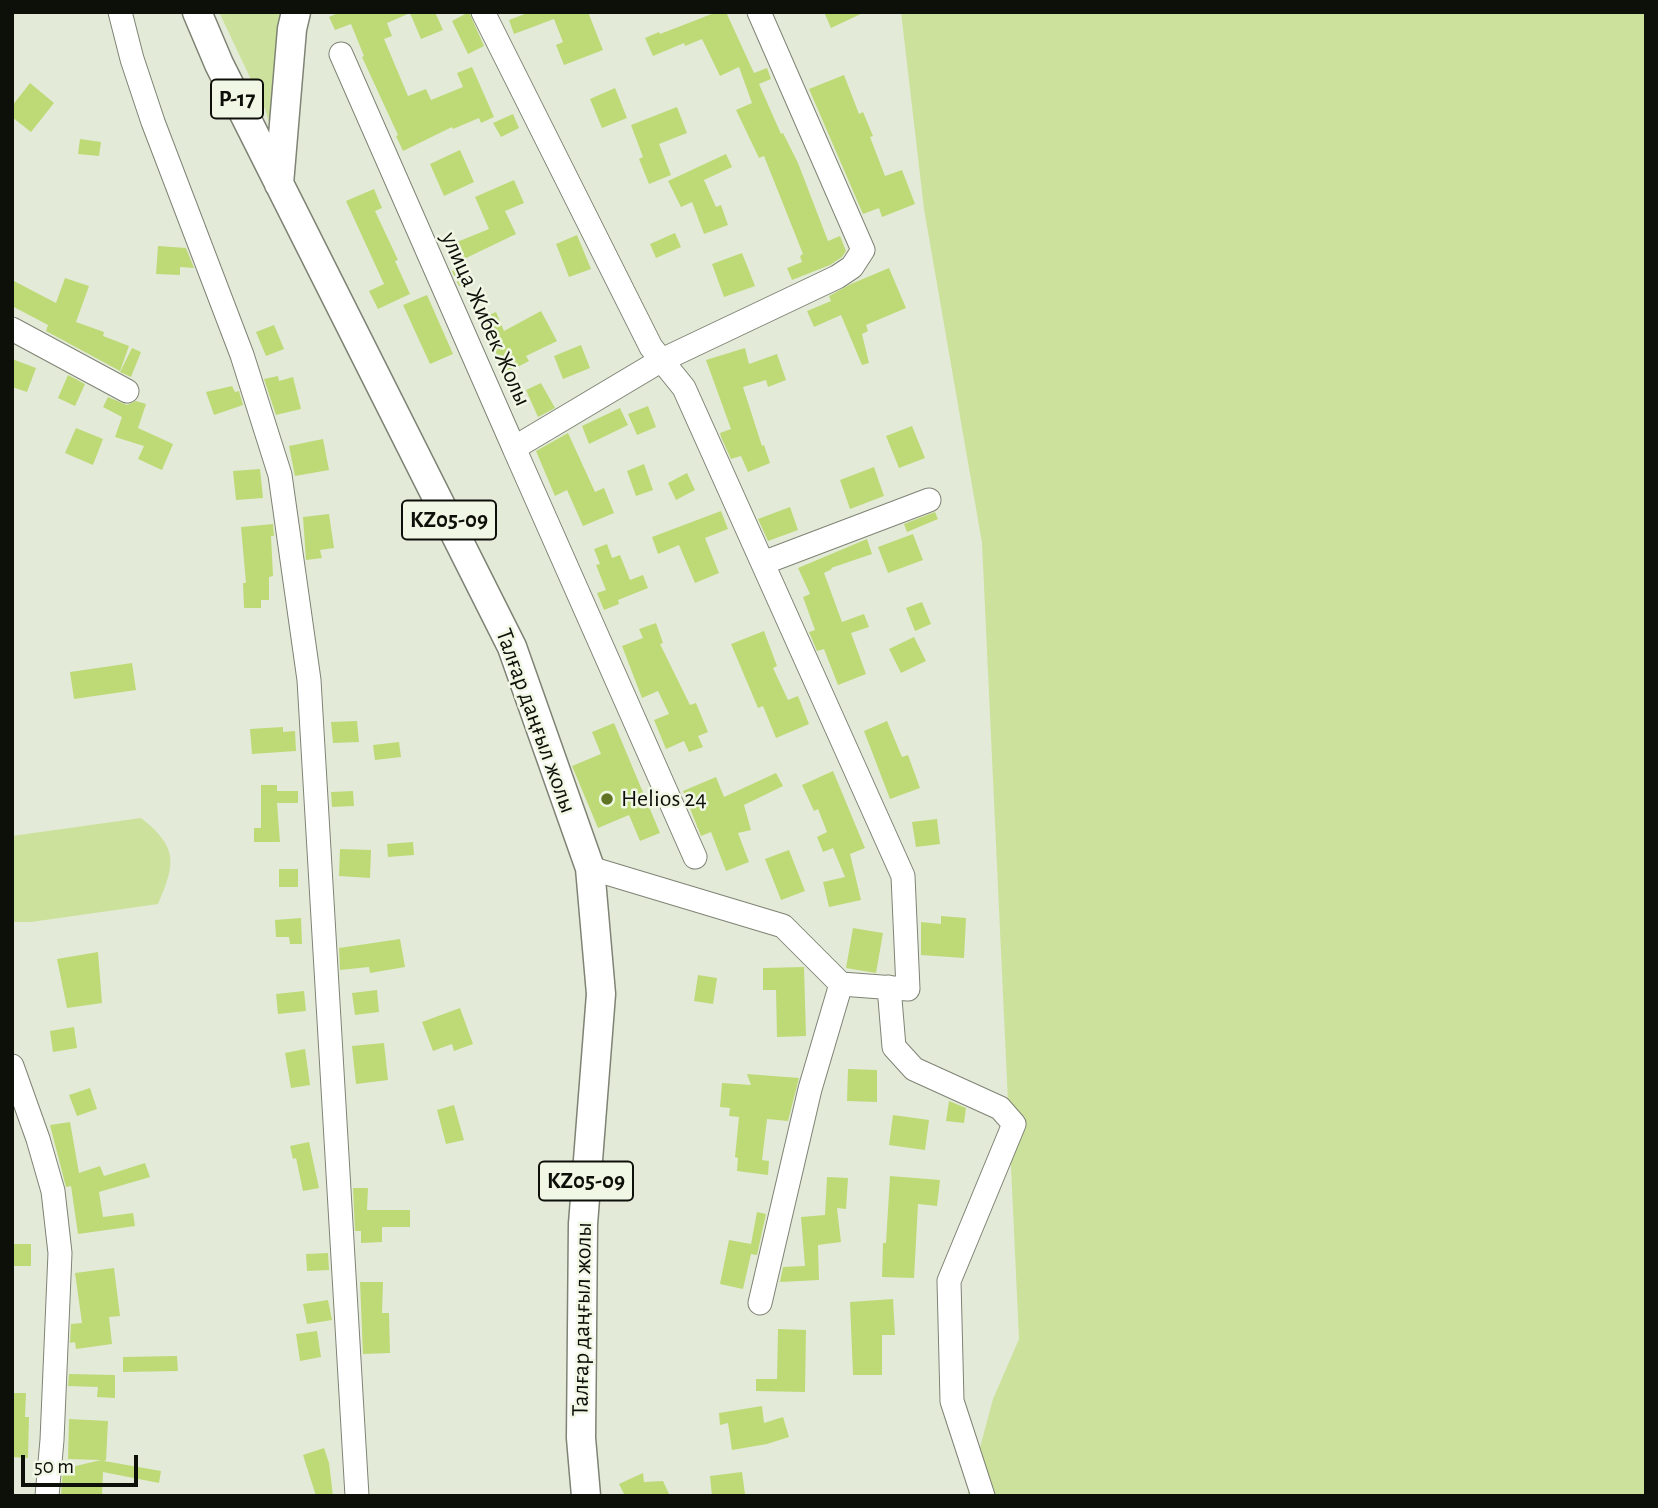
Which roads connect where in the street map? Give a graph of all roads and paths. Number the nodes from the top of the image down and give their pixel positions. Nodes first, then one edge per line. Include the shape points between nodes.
1 (120, 12) edge
2 (197, 12) edge
3 (296, 12) edge
4 (483, 12) edge
5 (759, 12) edge
6 (341, 54) dead end
7 (279, 184) junction
8 (12, 329) edge
9 (660, 361) junction
10 (127, 391) dead end
11 (514, 448) junction
12 (929, 500) dead end
13 (763, 564) junction
14 (695, 858) dead end
15 (590, 868) junction
16 (841, 984) junction
17 (889, 987) junction
18 (12, 1066) edge
19 (760, 1303) dead end
20 (47, 1496) edge
21 (357, 1496) edge
22 (586, 1496) edge
23 (983, 1496) edge

1 - 21 street via 153,122 242,355 280,475 309,680
2 - 7 main road, Талғар даңғыл жолы / P-17
3 - 7 main road
4 - 9 street
5 - 9 street, улица Жибек Жолы via 863,250 852,267 837,277
6 - 11 street, улица Жибек Жолы
7 - 15 main road, Талғар даңғыл жолы / KZ05-09 via 512,647
8 - 10 street
9 - 11 street, улица Жибек Жолы
9 - 13 street via 684,388
11 - 14 street
12 - 13 street
13 - 17 street via 903,876 908,989
15 - 16 street via 783,926
15 - 22 main road, Талғар даңғыл жолы / KZ05-09 via 601,994 583,1224 580,1438
16 - 17 street
16 - 19 street via 810,1089
17 - 23 street via 894,1047 901,1055 914,1069 1000,1108 1014,1124 949,1281 952,1401
18 - 20 street via 53,1191 60,1254

